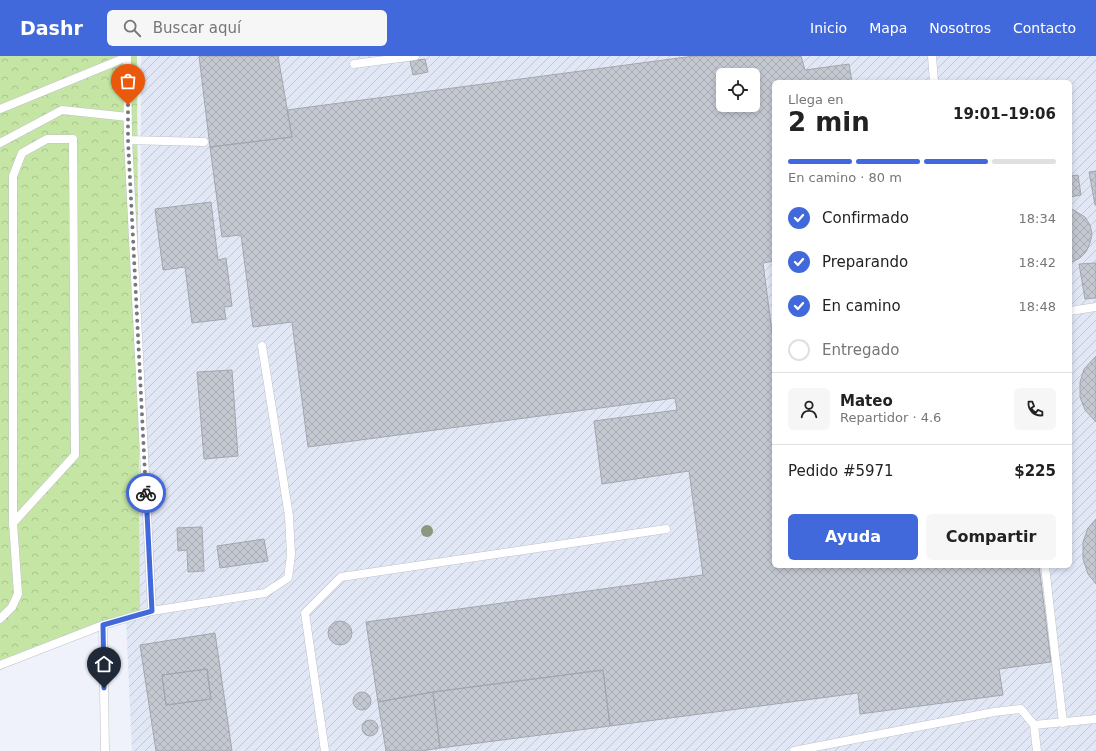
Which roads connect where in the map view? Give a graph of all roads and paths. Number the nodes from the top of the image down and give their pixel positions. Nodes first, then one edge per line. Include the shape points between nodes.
1 (415, 56) edge
2 (932, 56) edge
3 (127, 57) edge
4 (354, 64) dead end
5 (934, 80) edge
6 (0, 109) edge
7 (128, 117) junction
8 (128, 140) junction
9 (0, 142) edge
10 (204, 142) dead end
11 (1096, 307) edge
12 (1072, 311) edge
13 (262, 346) dead end
14 (13, 523) junction
15 (666, 529) dead end
16 (1045, 568) edge
17 (152, 611) junction
18 (0, 619) edge
19 (103, 625) junction
20 (0, 665) edge
21 (1096, 718) edge
22 (1063, 723) junction
23 (1034, 725) junction
24 (105, 751) edge
25 (325, 751) edge
26 (794, 751) edge
27 (1037, 751) edge

1 - 4 lane
2 - 5 lane
3 - 6 lane
3 - 7 lane
7 - 8 lane
7 - 9 lane via 62,110
8 - 10 lane
8 - 17 lane
11 - 12 lane
13 - 17 lane via 289,516 292,555 288,578 265,593
14 - 14 lane via 75,455 73,140 47,139 22,153 13,176
14 - 18 lane via 18,594 12,607
15 - 25 lane via 341,577 305,613
16 - 22 lane
17 - 19 lane
19 - 20 lane
19 - 24 lane
21 - 22 lane
22 - 23 lane
23 - 26 lane via 1021,709
23 - 27 lane

